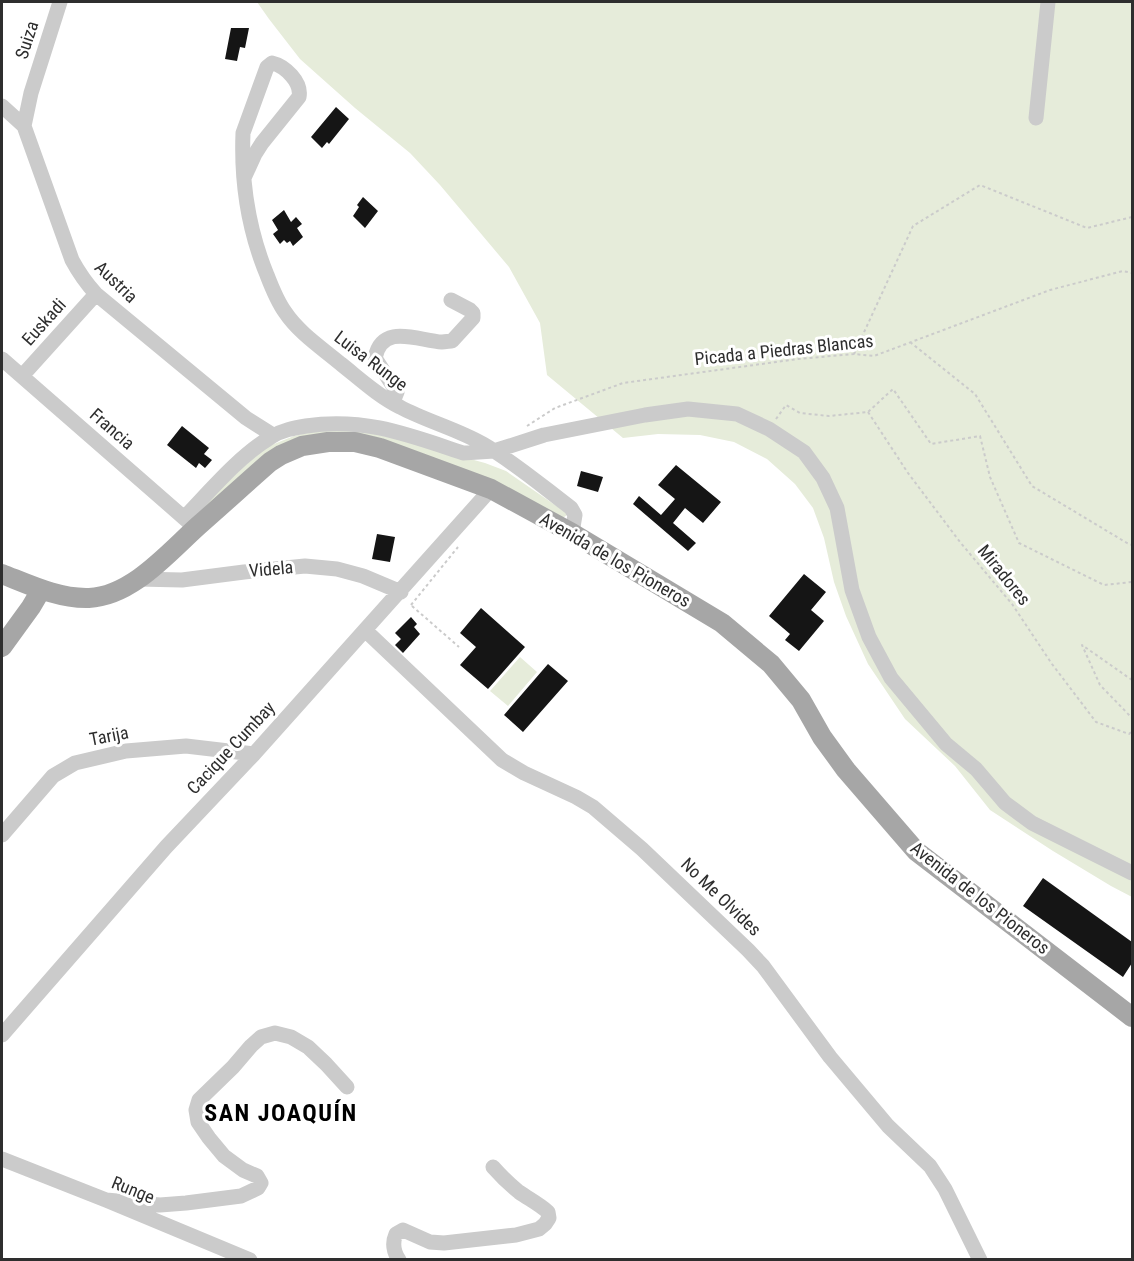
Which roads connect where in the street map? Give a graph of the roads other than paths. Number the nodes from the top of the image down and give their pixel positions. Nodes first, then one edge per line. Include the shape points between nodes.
1 (60, 2) edge
2 (1048, 2) edge
3 (2, 106) edge
4 (1036, 118) dead end
5 (24, 126) junction
6 (244, 178) junction
7 (96, 294) junction
8 (451, 300) dead end
9 (2, 359) edge
10 (22, 376) junction
11 (391, 402) junction
12 (273, 435) junction
13 (494, 451) junction
14 (491, 489) junction
15 (190, 523) junction
16 (572, 533) junction
17 (2, 574) edge
18 (138, 579) junction
19 (42, 590) junction
20 (401, 592) junction
21 (366, 631) junction
22 (2, 647) edge
23 (254, 754) junction
24 (2, 835) edge
25 (1132, 873) edge
26 (1132, 1017) edge
27 (2, 1035) edge
28 (347, 1087) dead end
29 (2, 1159) edge
30 (493, 1167) dead end
31 (106, 1200) junction
32 (250, 1260) edge
33 (399, 1260) edge
34 (980, 1260) edge

1 - 5 street, Suiza
2 - 4 street
3 - 5 street, Austria
5 - 7 street, Austria via 72,260
6 - 6 street, Luisa Runge via 262,143 299,97 299,83 272,63 267,67 243,133
6 - 11 street, Luisa Runge via 254,240 285,312 303,333
7 - 10 street, Euskadi
7 - 12 street, Austria via 246,418
8 - 11 street via 473,313 452,341 399,336 381,343 376,351 379,366 397,392
9 - 10 street, Francia
10 - 15 street, Francia
11 - 13 street, Luisa Runge
12 - 13 street via 293,428 347,423 398,432 463,453
12 - 15 street via 229,472
13 - 16 street, Luisa Runge via 571,508 575,515
13 - 25 street via 544,435 688,409 737,414 804,452 823,478 837,508 852,590 869,637 891,678 946,744 976,769 1005,803 1032,823
14 - 15 main road, Avenida de los Pioneros via 380,448 328,442 302,446 281,455
14 - 16 main road, Avenida de los Pioneros
14 - 20 street, Cacique Cumbay
15 - 18 main road, Avenida de los Pioneros
16 - 26 main road, Avenida de los Pioneros via 722,623 771,664 801,700 846,770 916,851
17 - 19 main road, Avenida de los Pioneros
18 - 19 main road, Avenida de los Pioneros via 119,591 96,597 66,597
18 - 20 street, Videla via 182,580 305,566 338,569
19 - 22 main road
20 - 21 street, Cacique Cumbay
21 - 23 street, Cacique Cumbay
21 - 34 street, No Me Olvides via 502,760 593,807 748,950 844,1074 888,1126 930,1166
23 - 24 street, Tarija via 186,746 126,751 75,763 52,776
23 - 27 street, Cacique Cumbay via 166,847
28 - 31 street via 308,1047 275,1033 261,1037 199,1100 196,1110 198,1122 216,1147 243,1170 257,1176 261,1183 258,1188 241,1196 186,1203
29 - 31 street, Runge
30 - 33 street via 548,1212 545,1224 516,1235 444,1243 430,1242 403,1230 393,1240
31 - 32 street, Runge

